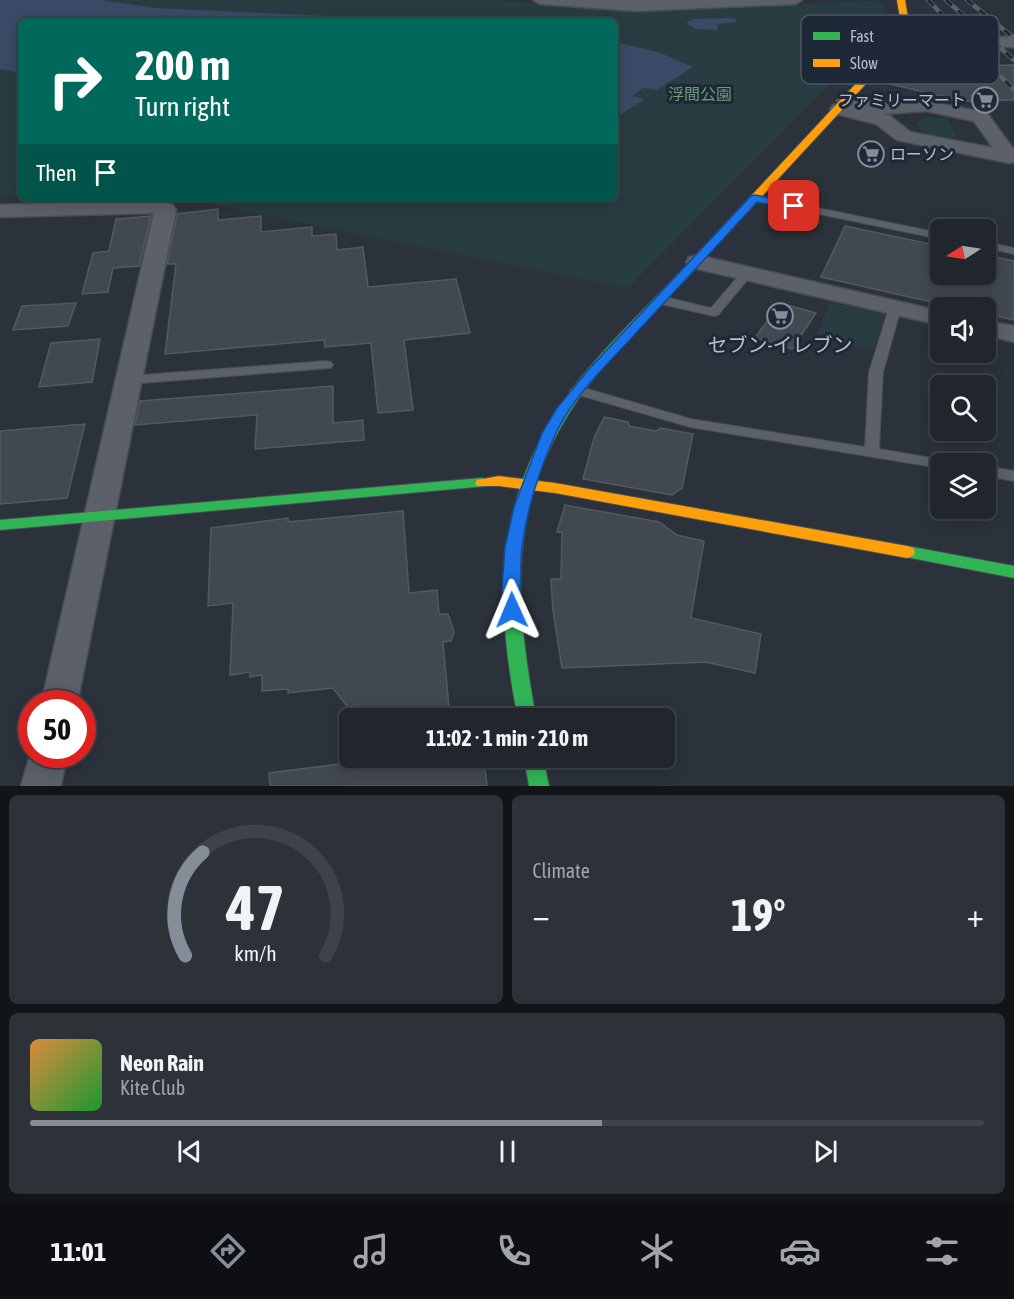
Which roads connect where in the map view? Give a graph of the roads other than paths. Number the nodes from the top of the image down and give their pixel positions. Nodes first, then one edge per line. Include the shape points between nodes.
1 (540, 0) edge
2 (795, 0) edge
3 (901, 0) edge
4 (762, 1) edge
5 (628, 3) edge
6 (905, 15) edge
7 (861, 84) edge
8 (842, 105) junction
9 (946, 110) junction
10 (922, 140) junction
11 (1011, 159) edge
12 (755, 198) junction
13 (0, 211) edge
14 (930, 234) edge
15 (996, 247) edge
16 (1014, 251) edge
17 (697, 262) junction
18 (747, 273) junction
19 (661, 300) junction
20 (895, 308) junction
21 (930, 316) edge
22 (996, 330) edge
23 (1014, 334) edge
24 (326, 365) dead end
25 (129, 380) junction
26 (577, 390) junction
27 (872, 451) junction
28 (930, 461) edge
29 (996, 473) edge
30 (1014, 476) edge
31 (529, 484) junction
32 (99, 517) junction
33 (0, 525) edge
34 (1014, 572) edge
35 (62, 690) edge
36 (525, 708) edge
37 (45, 768) edge
38 (536, 768) edge
39 (41, 786) edge
40 (540, 786) edge

1 - 5 street
2 - 4 street
3 - 6 main road
4 - 5 street
7 - 8 main road
8 - 9 street via 882,109 926,106
8 - 10 street via 890,124 904,136
8 - 12 main road
9 - 10 street via 918,114 907,121
9 - 11 street via 980,117
10 - 11 street
12 - 14 lane
12 - 17 main road
13 - 25 street via 155,207 165,210
15 - 16 lane
17 - 18 street
17 - 19 main road
18 - 19 lane via 714,312
18 - 20 street
19 - 26 main road
20 - 21 street
20 - 27 lane via 876,372
22 - 23 street
24 - 25 lane
25 - 32 street
26 - 27 lane via 690,423
26 - 31 main road via 549,433
27 - 28 lane
29 - 30 lane
31 - 32 main road via 499,481
31 - 34 main road
31 - 36 main road via 513,547 510,588
32 - 33 main road
32 - 35 street
37 - 39 street
38 - 40 main road

